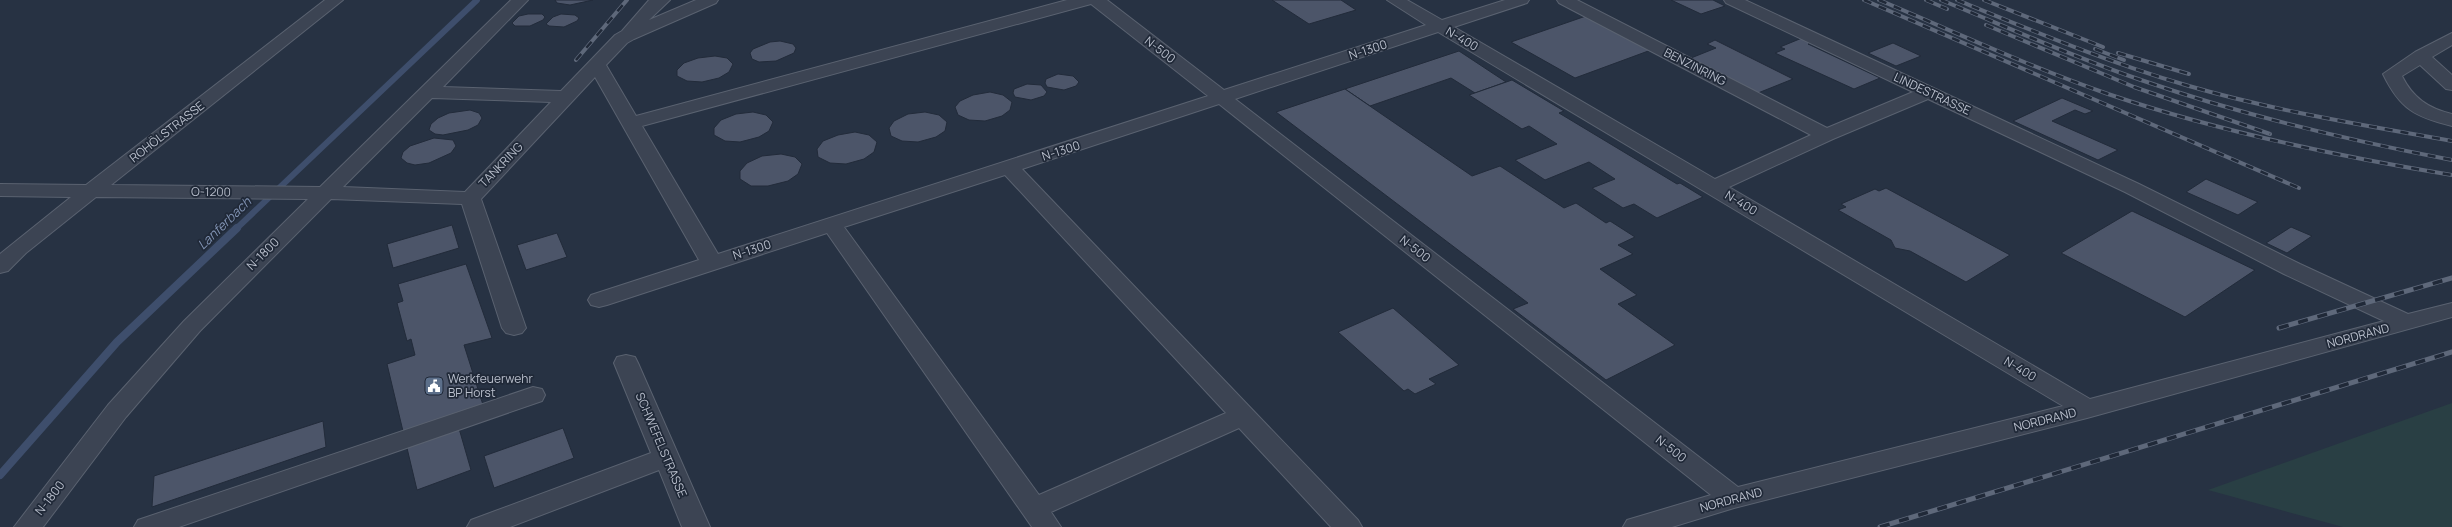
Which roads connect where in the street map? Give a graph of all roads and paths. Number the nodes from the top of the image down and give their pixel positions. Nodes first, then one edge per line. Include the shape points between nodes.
1 (335, 0) edge
2 (520, 0) edge
3 (662, 0) edge
4 (710, 0) edge
5 (1086, 0) edge
6 (1096, 0) edge
7 (1394, 0) edge
8 (1521, 0) edge
9 (1565, 0) edge
10 (1732, 0) edge
11 (1439, 26) junction
12 (628, 35) junction
13 (2452, 38) edge
14 (2420, 56) junction
15 (596, 65) junction
16 (2452, 85) edge
17 (426, 92) junction
18 (1928, 92) junction
19 (567, 97) junction
20 (1222, 98) junction
21 (2452, 120) edge
22 (630, 123) junction
23 (1826, 135) junction
24 (1009, 168) junction
25 (1714, 187) junction
26 (0, 190) edge
27 (92, 191) junction
28 (325, 193) junction
29 (470, 198) junction
30 (832, 225) junction
31 (712, 263) junction
32 (0, 266) edge
33 (599, 300) dead end
34 (2452, 310) edge
35 (2407, 323) junction
36 (514, 328) dead end
37 (626, 363) dead end
38 (533, 395) dead end
39 (2087, 409) junction
40 (1244, 416) junction
41 (667, 457) junction
42 (1734, 498) junction
43 (1040, 518) edge
44 (28, 527) edge
45 (148, 527) edge
46 (481, 527) edge
47 (696, 527) edge
48 (1348, 527) edge
49 (1637, 527) edge

1 - 27 lane, ROHÖLSTRASSE
2 - 17 lane, N-1800
3 - 12 lane, TANKRING via 654,4
4 - 12 lane, TANKRING
5 - 22 lane
6 - 20 lane, N-500
7 - 11 lane, N-400
8 - 11 lane, N-1300
9 - 23 lane, BENZINRING
10 - 18 lane, LINDESTRASSE
11 - 20 lane, N-1300
11 - 25 lane, N-400
12 - 15 lane, TANKRING
13 - 14 lane
14 - 16 lane
14 - 21 lane via 2392,74 2401,93 2417,109
15 - 19 lane, TANKRING
15 - 22 lane
17 - 19 lane
17 - 28 lane, N-1800
18 - 23 lane
18 - 35 lane, LINDESTRASSE via 2132,188 2292,269
19 - 29 lane, TANKRING
20 - 24 lane, N-1300
20 - 42 lane, N-500
22 - 31 lane
23 - 25 lane
24 - 30 lane, N-1300
24 - 40 lane
25 - 39 lane, N-400
26 - 27 lane, O-1200
27 - 28 lane, O-1200
27 - 32 lane, ROHÖLSTRASSE via 18,248
28 - 29 lane, O-1200
28 - 44 lane, N-1800 via 192,326 117,411
29 - 36 lane, TANKRING
30 - 31 lane, N-1300
30 - 43 lane
31 - 33 lane, N-1300
34 - 35 lane, NORDRAND
35 - 39 lane, NORDRAND
37 - 41 lane, SCHWEFELSTRASSE
38 - 45 lane
39 - 42 lane, NORDRAND
40 - 43 lane
40 - 48 lane
41 - 46 lane
41 - 47 lane, SCHWEFELSTRASSE
42 - 49 lane, NORDRAND

